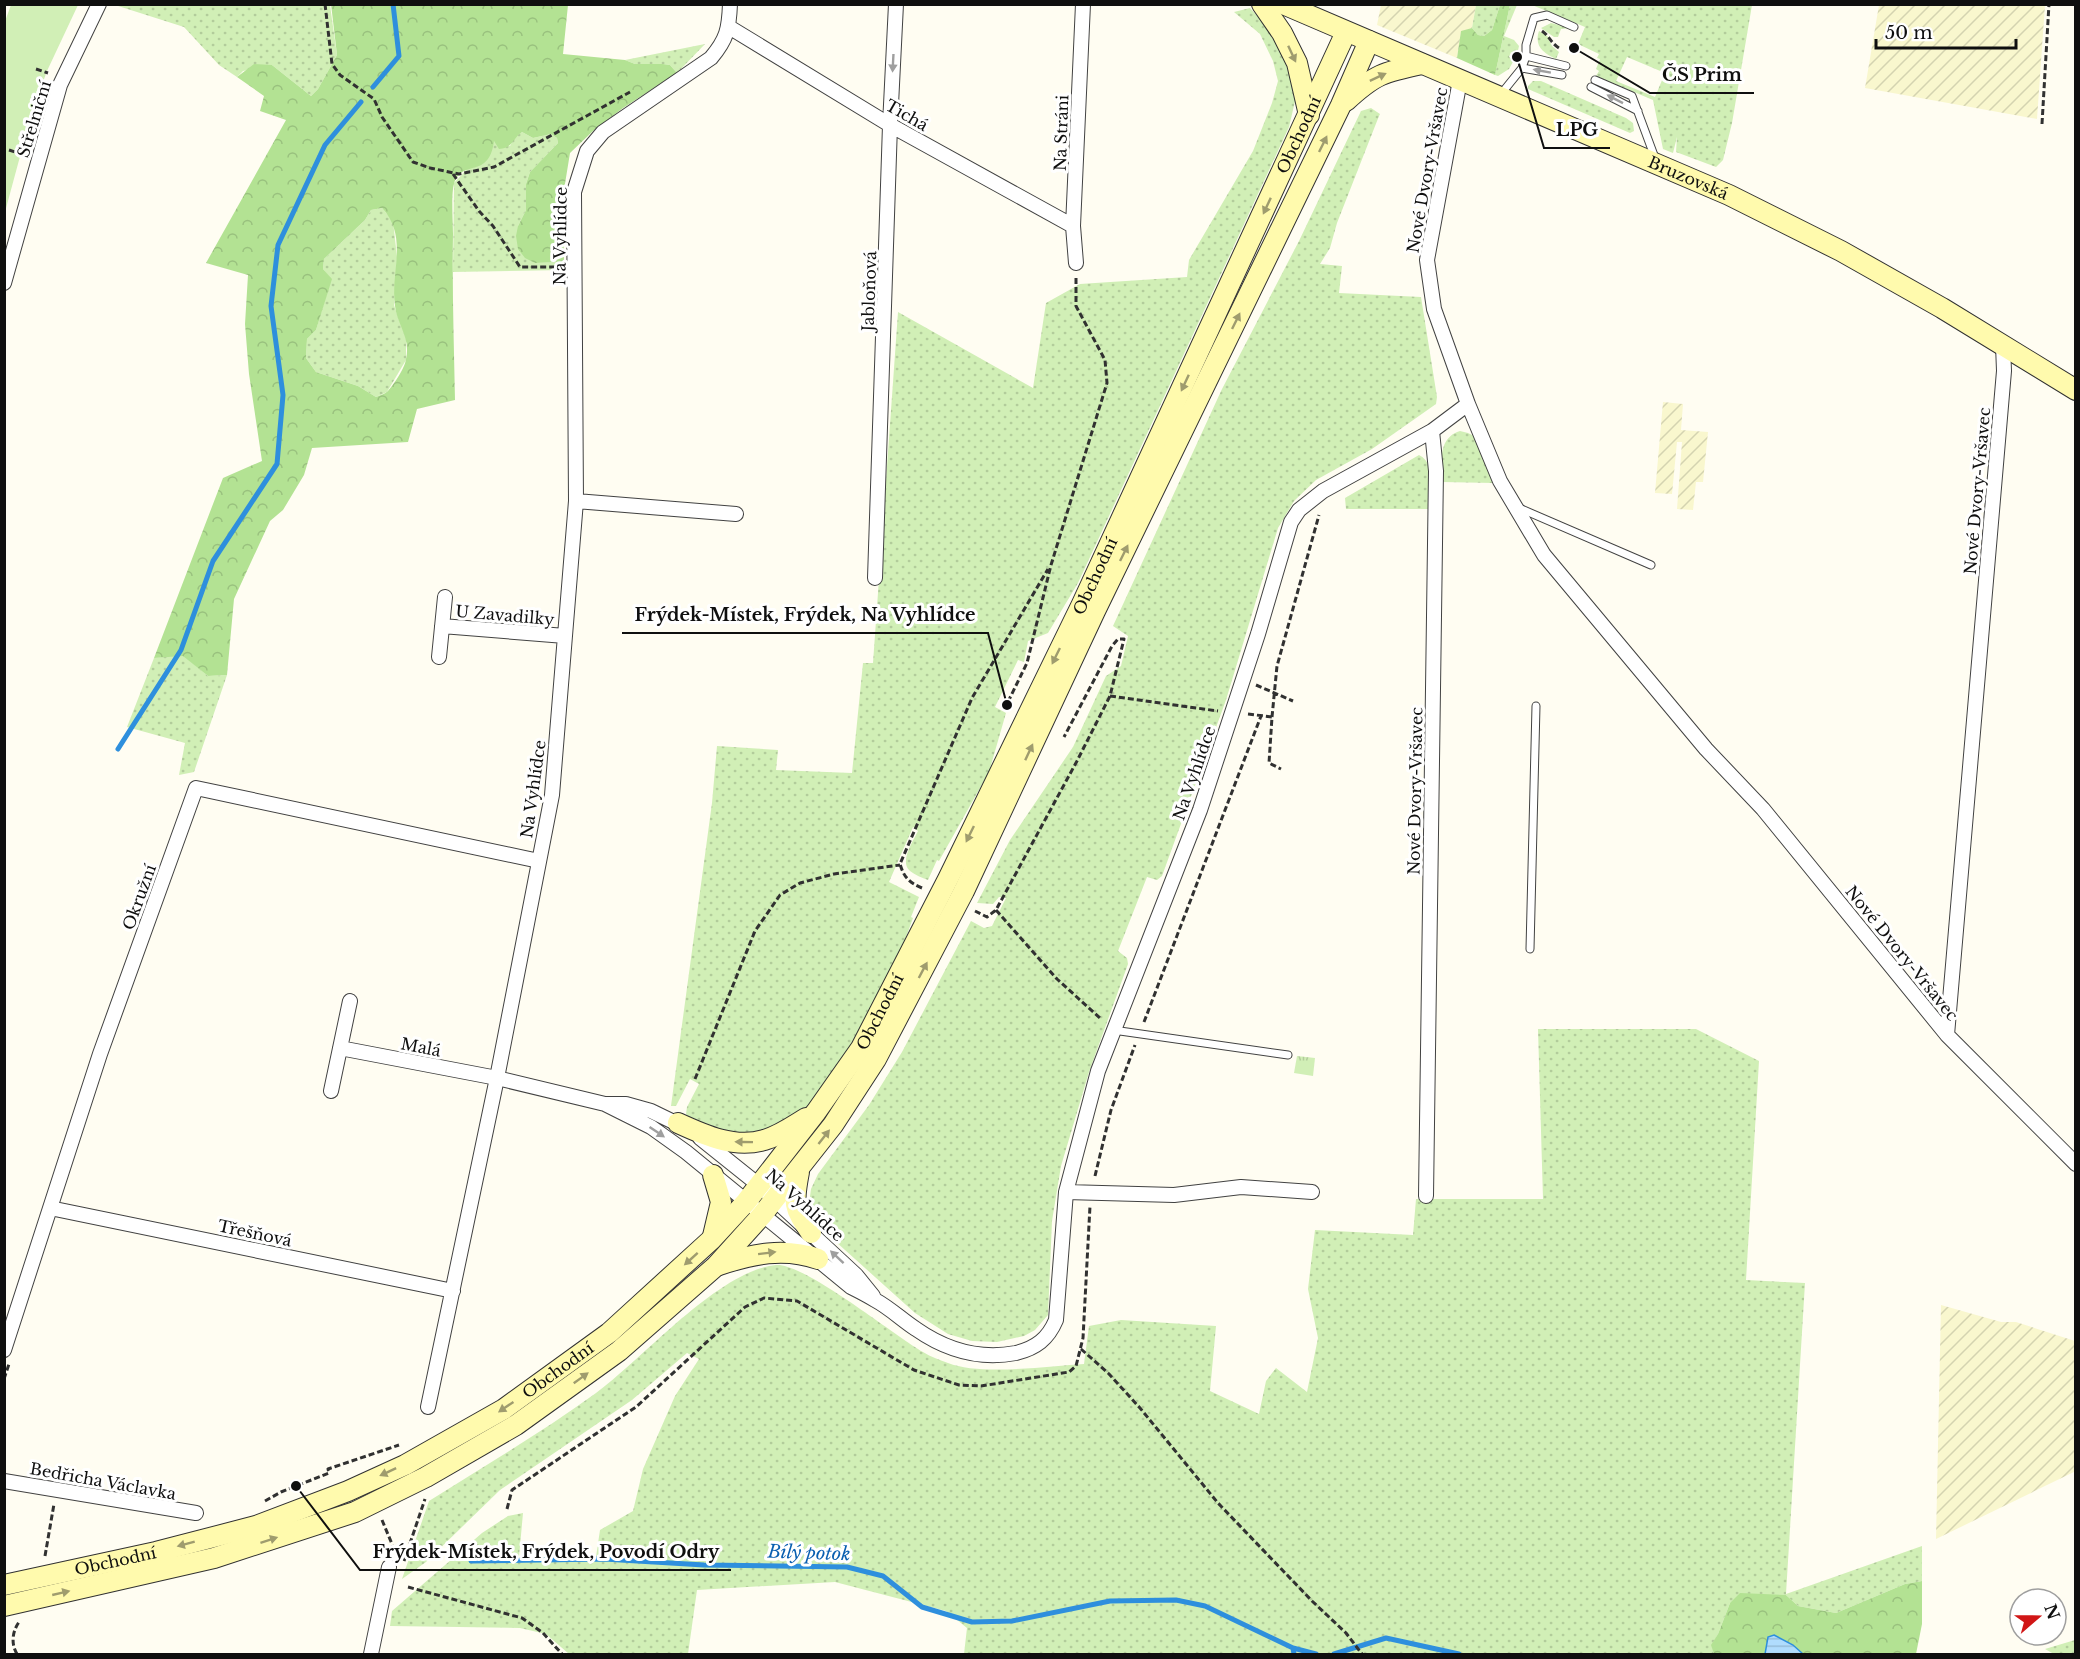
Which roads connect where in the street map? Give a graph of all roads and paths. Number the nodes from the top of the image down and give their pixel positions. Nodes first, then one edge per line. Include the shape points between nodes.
1 (99, 4) edge
2 (325, 4) edge
3 (730, 4) edge
4 (896, 4) edge
5 (1083, 4) edge
6 (1262, 4) edge
7 (1283, 4) edge
8 (2049, 4) edge
9 (1532, 25) junction
10 (729, 27) junction
11 (1574, 27) dead end
12 (1346, 32) junction
13 (1369, 41) junction
14 (1559, 48) dead end
15 (1526, 56) junction
16 (1422, 64) junction
17 (1566, 66) dead end
18 (1522, 68) junction
19 (36, 69) dead end
20 (48, 73) dead end
21 (1562, 75) dead end
22 (1460, 80) junction
23 (1596, 80) dead end
24 (1592, 87) dead end
25 (638, 88) dead end
26 (1499, 97) junction
27 (1341, 105) junction
28 (1638, 111) junction
29 (1309, 115) junction
30 (2042, 124) dead end
31 (890, 125) junction
32 (9, 150) dead end
33 (24, 155) dead end
34 (1657, 164) junction
35 (452, 173) junction
36 (1073, 226) junction
37 (1076, 263) joint
38 (575, 267) junction
39 (4, 283) edge
40 (2003, 345) junction
41 (2076, 390) edge
42 (1468, 404) junction
43 (1432, 431) junction
44 (576, 501) junction
45 (1514, 506) junction
46 (1321, 509) dead end
47 (736, 514) dead end
48 (1051, 565) junction
49 (1652, 565) dead end
50 (875, 578) dead end
51 (445, 597) dead end
52 (442, 626) junction
53 (565, 636) junction
54 (439, 657) dead end
55 (1243, 680) junction
56 (1274, 693) junction
57 (1293, 701) dead end
58 (1536, 706) dead end
59 (1004, 710) dead end
60 (1272, 717) dead end
61 (1064, 737) dead end
62 (539, 861) junction
63 (900, 864) junction
64 (924, 889) dead end
65 (973, 910) dead end
66 (996, 910) junction
67 (1530, 949) dead end
68 (350, 1001) dead end
69 (1113, 1030) junction
70 (1947, 1035) junction
71 (339, 1048) junction
72 (1288, 1055) dead end
73 (497, 1078) junction
74 (695, 1079) dead end
75 (331, 1091) dead end
76 (606, 1104) junction
77 (816, 1112) junction
78 (678, 1123) junction
79 (2076, 1164) edge
80 (800, 1168) junction
81 (713, 1175) junction
82 (760, 1186) junction
83 (1066, 1192) junction
84 (1312, 1192) dead end
85 (1426, 1197) dead end
86 (775, 1200) junction
87 (746, 1202) junction
88 (50, 1208) junction
89 (762, 1215) junction
90 (811, 1233) junction
91 (712, 1239) junction
92 (818, 1259) junction
93 (716, 1266) junction
94 (453, 1290) junction
95 (876, 1300) junction
96 (805, 1305) dead end
97 (1081, 1349) dead end
98 (4, 1350) edge
99 (429, 1407) dead end
100 (403, 1444) dead end
101 (4, 1481) edge
102 (57, 1491) junction
103 (264, 1501) dead end
104 (507, 1509) dead end
105 (196, 1513) dead end
106 (382, 1520) dead end
107 (394, 1549) dead end
108 (389, 1567) dead end
109 (48, 1576) junction
110 (4, 1585) edge
111 (408, 1587) dead end
112 (4, 1606) edge
113 (371, 1654) edge
114 (562, 1654) edge
115 (1362, 1654) edge

1 - 39 street, Střelniční via 60,85
2 - 35 path via 332,64 340,75 374,99 413,162
3 - 10 street, Na Vyhlídce
4 -> 31 street, Jabloňová
5 - 36 street, Na Stráni
6 -> 29 main road via 1297,63
7 - 12 main road, Bruzovská
8 - 30 path
9 - 11 lane via 1534,18 1547,15
9 - 14 path
9 - 15 lane
10 - 31 street, Tichá
10 - 38 street, Na Vyhlídce via 711,58 603,132 587,150 574,192
12 - 13 main road, Bruzovská
12 - 29 main road, Obchodní
13 - 16 main road, Bruzovská
13 - 27 main road, Obchodní
15 - 17 lane
15 - 18 lane
16 - 22 main road, Bruzovská
27 -> 16 main road, Obchodní via 1379,75
21 -> 18 lane
18 - 26 lane
19 - 20 path
22 - 26 main road, Bruzovská
22 - 42 street, Nové Dvory-Vršavec via 1427,260 1434,309
23 - 28 lane via 1632,96
28 -> 24 lane
25 - 35 path via 494,167
26 - 34 main road, Bruzovská
80 -> 27 main road, Obchodní via 876,1059 964,891
28 - 34 lane
29 -> 77 main road, Obchodní via 1082,604 948,879 861,1048
31 - 36 street, Tichá
31 - 50 street, Jabloňová
32 - 33 path
34 - 40 main road, Bruzovská via 1841,251
35 - 38 path via 520,267
36 - 37 street, Na Stráni
37 - 48 path via 1076,306 1105,360 1107,383
38 - 44 street, Na Vyhlídce
40 - 41 main road, Bruzovská
40 - 70 street, Nové Dvory-Vršavec
42 - 43 street
42 - 45 street, Nové Dvory-Vršavec
43 - 55 street, Na Vyhlídce via 1323,491 1299,510 1291,522
43 - 85 street, Nové Dvory-Vršavec via 1436,471
44 - 47 street
44 - 53 street, Na Vyhlídce
45 - 49 lane
45 - 70 street, Nové Dvory-Vršavec via 1544,555 1706,749 1763,809
46 - 56 path via 1277,666
48 - 59 path via 1027,663
48 - 63 path via 972,698
51 - 52 street, U Zavadilky
52 - 53 street, U Zavadilky
52 - 54 street, U Zavadilky
53 - 62 street, Na Vyhlídce via 552,795
55 - 56 path
55 - 69 street, Na Vyhlídce via 1200,810
56 - 57 path
56 - 60 path
58 - 67 lane
61 - 66 path via 1112,646 1118,639 1124,639 1110,696
62 - 73 street, Na Vyhlídce
62 - 88 street, Okružní via 196,788 100,1053
63 - 64 path via 903,875
63 - 74 path via 834,874 800,884 780,895 756,931
65 - 66 path via 987,916
66 - 69 path via 1057,979
68 - 71 street
69 - 72 lane
69 - 83 street, Na Vyhlídce
70 - 79 street, Nové Dvory-Vršavec
71 - 73 street, Malá
71 - 75 street
73 - 76 street, Na Vyhlídce
73 - 94 street, Na Vyhlídce
76 - 78 street, Na Vyhlídce via 626,1104
76 -> 81 street, Na Vyhlídce via 651,1127
77 -> 78 main road via 764,1141 745,1143 714,1139
77 - 82 main road, Obchodní
78 - 82 street, Na Vyhlídce
80 - 86 main road, Obchodní
80 - 90 main road via 794,1199 799,1216
81 - 87 street, Na Vyhlídce
81 - 91 main road via 721,1202
82 - 86 street, Na Vyhlídce
82 - 87 main road, Obchodní
83 - 84 street via 1174,1195 1241,1187
83 - 95 street, Na Vyhlídce via 1056,1320 1044,1341 1034,1347 1009,1354 958,1352 918,1331
86 - 89 main road, Obchodní
86 - 90 street, Na Vyhlídce
87 - 89 street, Na Vyhlídce
87 - 91 main road, Obchodní
88 - 94 street, Třešňová
88 - 98 street, Okružní
89 - 92 street, Na Vyhlídce
89 - 93 main road, Obchodní
95 -> 90 street, Na Vyhlídce via 856,1275
91 -> 109 main road, Obchodní via 609,1333 504,1409 405,1465 256,1526
93 -> 92 main road via 742,1257 787,1251
92 - 95 street, Na Vyhlídce via 851,1287
112 -> 93 main road, Obchodní via 214,1558 355,1512 516,1425 619,1351
94 - 99 street, Na Vyhlídce
96 - 104 path via 764,1298 745,1307 636,1407 512,1490
97 - 115 path via 1109,1374 1218,1503
100 - 103 path via 328,1469 329,1473
101 - 102 street, Bedřicha Václavka
102 - 105 street, Bedřicha Václavka
102 - 109 path via 43,1564
106 - 107 path
108 - 113 street
109 - 110 main road, Obchodní
111 - 114 path via 522,1618

